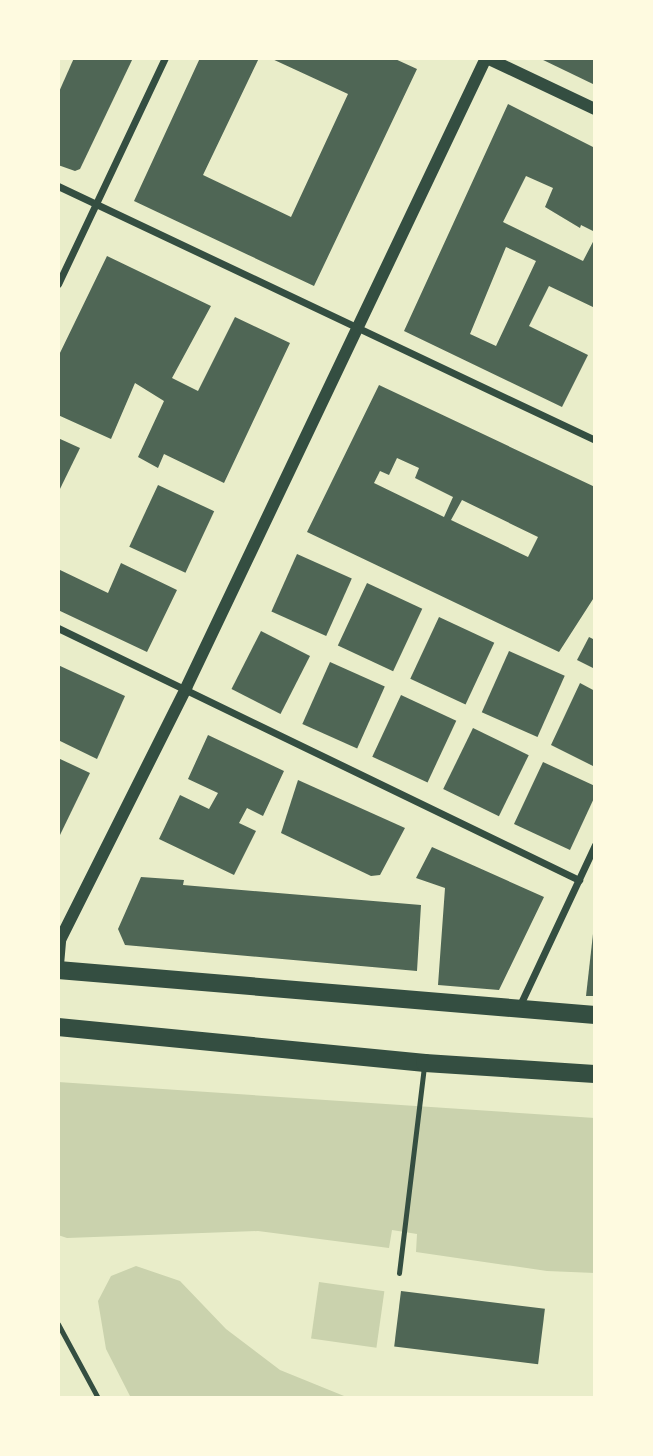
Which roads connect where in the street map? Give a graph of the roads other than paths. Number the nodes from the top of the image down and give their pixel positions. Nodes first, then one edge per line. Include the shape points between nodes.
1 (165, 58) edge
2 (487, 58) edge
3 (595, 109) edge
4 (58, 186) edge
5 (96, 205) junction
6 (58, 284) edge
7 (358, 327) junction
8 (595, 440) edge
9 (58, 628) edge
10 (186, 688) junction
11 (595, 845) edge
12 (579, 880) junction
13 (58, 965) edge
14 (58, 970) edge
15 (519, 1007) junction
16 (595, 1015) edge
17 (58, 1027) edge
18 (425, 1063) junction
19 (595, 1074) edge
20 (399, 1273) dead end
21 (58, 1324) edge
22 (98, 1398) edge

1 - 5 street
2 - 3 street
2 - 7 street
4 - 5 street
5 - 6 street
5 - 7 street
7 - 8 street
7 - 10 street
9 - 10 street
10 - 12 street
10 - 13 street via 60,940
11 - 12 street
12 - 15 street
14 - 15 main road
15 - 16 main road
17 - 18 main road
18 - 19 main road
18 - 20 lane
21 - 22 lane

